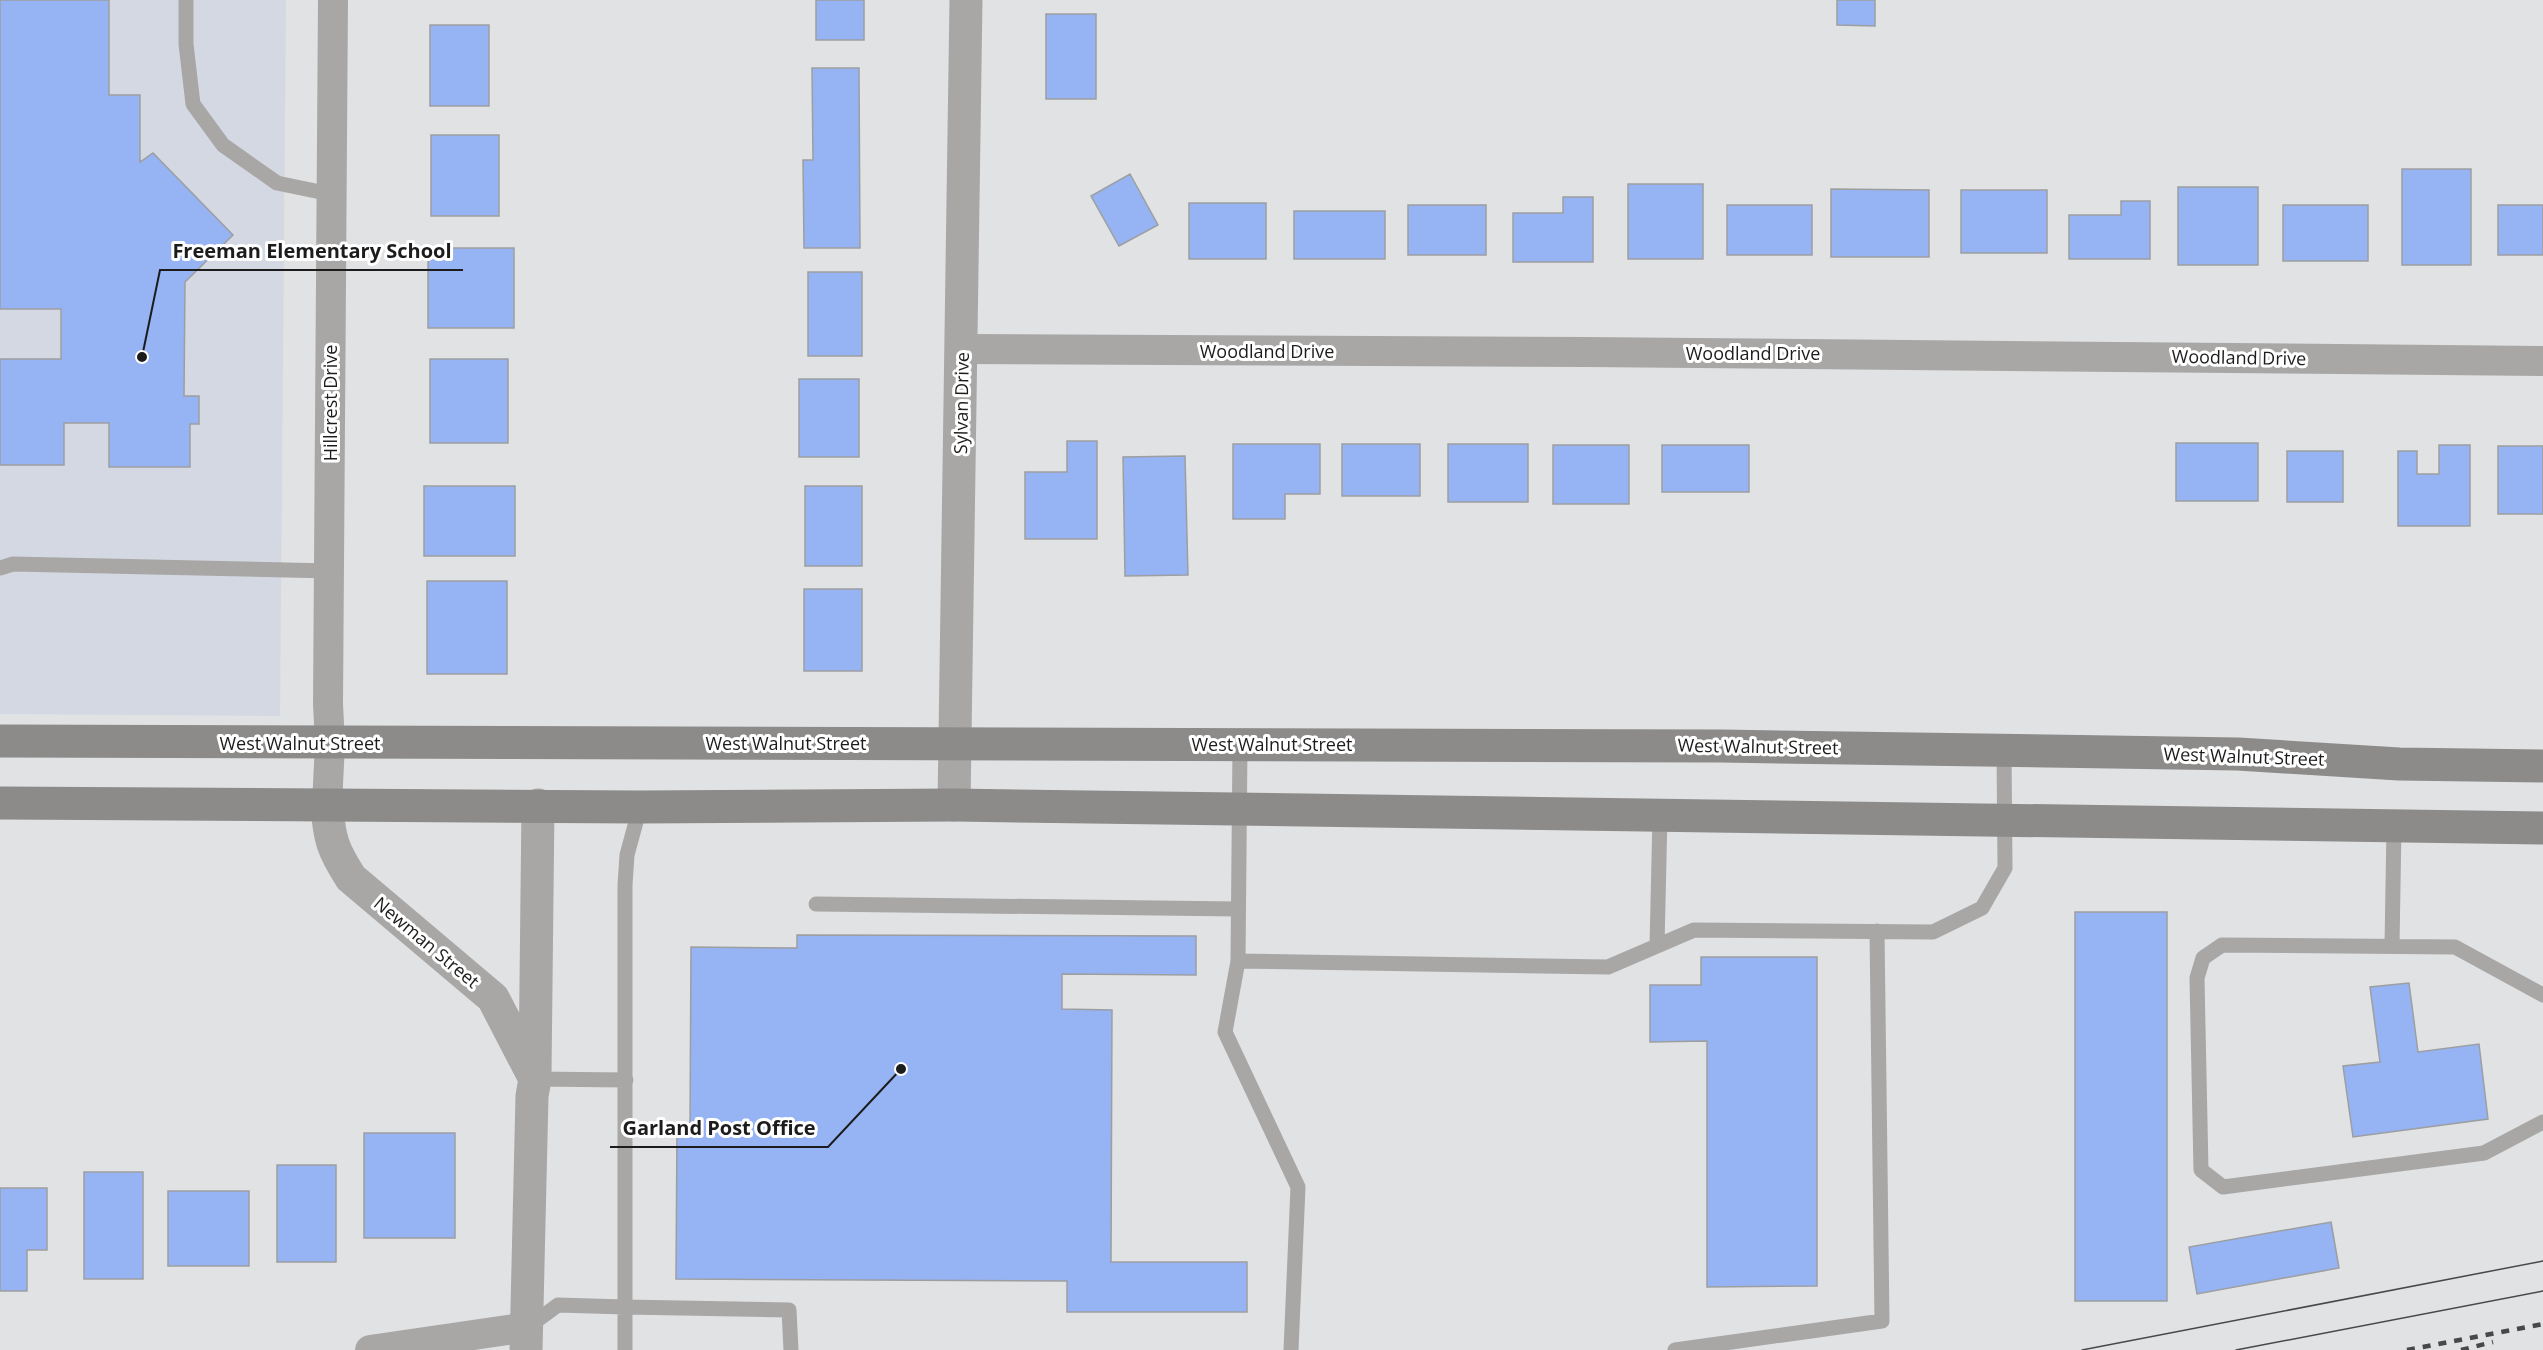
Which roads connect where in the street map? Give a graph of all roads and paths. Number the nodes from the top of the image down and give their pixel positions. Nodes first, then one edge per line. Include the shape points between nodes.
1 (186, 0) edge
2 (333, 0) edge
3 (966, 0) edge
4 (330, 194) junction
5 (962, 349) junction
6 (2543, 361) edge
7 (0, 568) edge
8 (330, 571) junction
9 (0, 741) edge
10 (330, 743) junction
11 (955, 744) junction
12 (1240, 744) junction
13 (2004, 750) junction
14 (2543, 766) edge
15 (0, 803) edge
16 (538, 805) junction
17 (327, 806) junction
18 (954, 806) junction
19 (639, 807) junction
20 (1239, 809) junction
21 (1660, 815) junction
22 (2006, 820) junction
23 (2394, 826) junction
24 (2543, 828) edge
25 (2543, 843) edge
26 (816, 904) dead end
27 (1238, 909) junction
28 (1877, 931) junction
29 (1657, 946) junction
30 (2392, 946) junction
31 (1238, 961) junction
32 (2543, 995) edge
33 (535, 1078) junction
34 (626, 1080) junction
35 (2543, 1122) edge
36 (625, 1307) junction
37 (527, 1339) edge
38 (370, 1350) edge
39 (625, 1350) edge
40 (791, 1350) edge
41 (1291, 1350) edge
42 (1675, 1350) edge

1 - 4 lane via 193,104 224,145 277,183
2 - 4 street, Hillcrest Drive
3 - 5 street, Sylvan Drive
4 - 8 street, Hillcrest Drive
5 - 6 street, Woodland Drive
5 - 11 street, Sylvan Drive
7 - 8 lane via 14,564
8 - 10 street, Hillcrest Drive
9 - 10 main road, West Walnut Street
10 - 11 main road, West Walnut Street
10 - 17 street, Hillcrest Drive
11 - 12 main road, West Walnut Street
11 - 18 street, Sylvan Drive
12 - 13 main road, West Walnut Street
12 - 20 lane
13 - 14 main road, West Walnut Street
13 - 22 lane
15 - 17 main road
16 - 17 main road
16 - 19 main road
16 - 33 street
17 - 33 street, Newman Street via 335,853 351,878 493,998
18 - 19 main road
18 - 20 main road
19 - 34 lane via 627,855 625,885
20 - 21 main road
20 - 27 lane
21 - 22 main road
21 - 29 lane
22 - 23 main road
22 - 28 lane via 2005,868 1982,908 1933,932
23 - 24 main road
23 - 25 main road via 2416,837
23 - 30 lane
26 - 27 lane
27 - 31 lane
28 - 29 lane via 1694,930
28 - 42 lane via 1882,1321
29 - 31 lane via 1608,967
30 - 32 lane via 2455,947
30 - 35 lane via 2222,945 2203,958 2197,978 2201,1170 2223,1187 2484,1154
31 - 41 lane via 1225,1032 1298,1187
33 - 34 lane
33 - 37 street
34 - 36 lane
36 - 37 lane via 558,1305
36 - 39 lane
36 - 40 lane via 789,1311
37 - 38 street

